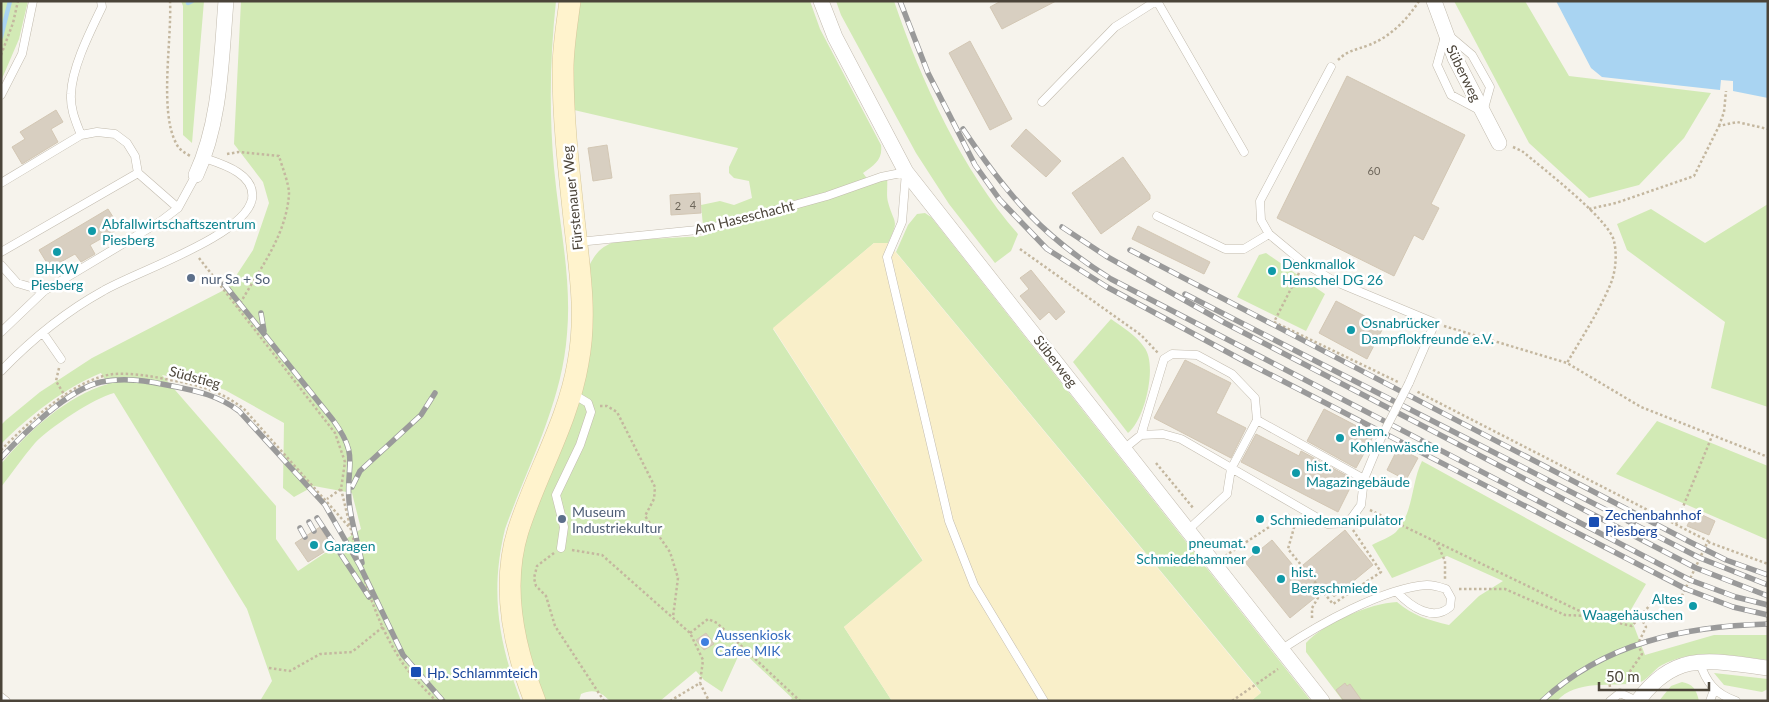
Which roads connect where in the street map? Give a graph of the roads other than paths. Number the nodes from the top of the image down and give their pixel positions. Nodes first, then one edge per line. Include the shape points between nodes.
1 (33, 1) edge
2 (101, 1) edge
3 (226, 1) edge
4 (570, 1) edge
5 (821, 1) edge
6 (1157, 1) edge
7 (1434, 1) edge
8 (1331, 67) road end
9 (1, 95) edge
10 (1042, 102) dead end
11 (82, 135) junction
12 (1499, 143) road end
13 (1244, 152) dead end
14 (204, 158) junction
15 (138, 172) junction
16 (906, 172) junction
17 (196, 176) joint
18 (1, 184) edge
19 (178, 208) junction
20 (1156, 216) dead end
21 (1269, 234) junction
22 (576, 242) junction
23 (1, 252) edge
24 (1, 265) edge
25 (44, 291) junction
26 (1, 332) edge
27 (43, 333) junction
28 (60, 359) dead end
29 (1, 370) edge
30 (571, 393) junction
31 (1257, 420) junction
32 (1141, 434) junction
33 (1125, 448) junction
34 (1232, 469) junction
35 (1364, 479) junction
36 (1189, 529) junction
37 (561, 548) road end
38 (1397, 592) junction
39 (1287, 655) junction
40 (1699, 661) junction
41 (1768, 668) edge
42 (1714, 690) junction
43 (1, 697) edge
44 (6, 701) edge
45 (535, 701) edge
46 (1044, 701) edge
47 (1322, 701) edge
48 (1610, 701) edge
49 (1637, 701) edge
50 (1710, 701) edge
51 (1736, 701) edge

1 - 9 lane via 22,54
2 - 11 lane via 102,7 83,47 71,94 73,116
3 - 14 street via 215,117
4 - 22 street, Fürstenauer Weg via 563,68
5 - 16 street, Süberweg via 835,37
6 - 10 lane via 1115,27
6 - 13 lane
7 - 12 street, Süberweg via 1455,58
8 - 21 lane via 1260,201 1261,220
11 - 15 lane via 97,132 115,134 127,143 135,156
11 - 18 lane
14 - 17 street
14 - 27 lane via 239,173 250,185 252,199 244,215 223,233 103,291
15 - 19 lane
15 - 23 lane
16 - 22 lane, Am Haseschacht via 707,229
16 - 33 street, Süberweg
16 - 46 lane via 902,222 887,257 949,520 974,585
17 - 19 lane
19 - 25 lane
20 - 21 lane via 1224,249 1244,249
21 - 35 lane, bridge via 1304,263 1334,281 1435,323
22 - 30 street, Fürstenauer Weg via 584,312
24 - 25 lane via 17,283
25 - 26 lane
27 - 28 lane
27 - 29 lane
30 - 37 lane via 588,403 591,412 580,445 556,495 564,527
30 - 45 street, Fürstenauer Weg via 527,506 514,550 511,592 514,634
31 - 32 lane via 1255,398 1232,374 1197,355 1172,354 1164,359
31 - 34 lane
31 - 35 lane
32 - 33 lane
32 - 34 lane via 1163,434 1181,439
33 - 36 street, Süberweg
34 - 35 lane via 1328,524 1348,523 1361,505
34 - 36 lane via 1227,494
36 - 39 street, Süberweg
38 - 38 lane via 1428,585 1446,589 1451,598 1450,607 1443,614 1433,615 1404,600
38 - 39 lane via 1312,629
39 - 47 street, Süberweg
40 - 41 street
40 - 42 lane via 1704,678
40 - 49 street via 1679,665 1666,672 1650,683
42 - 50 lane
42 - 51 lane
43 - 44 lane
48 - 49 lane via 1620,694

